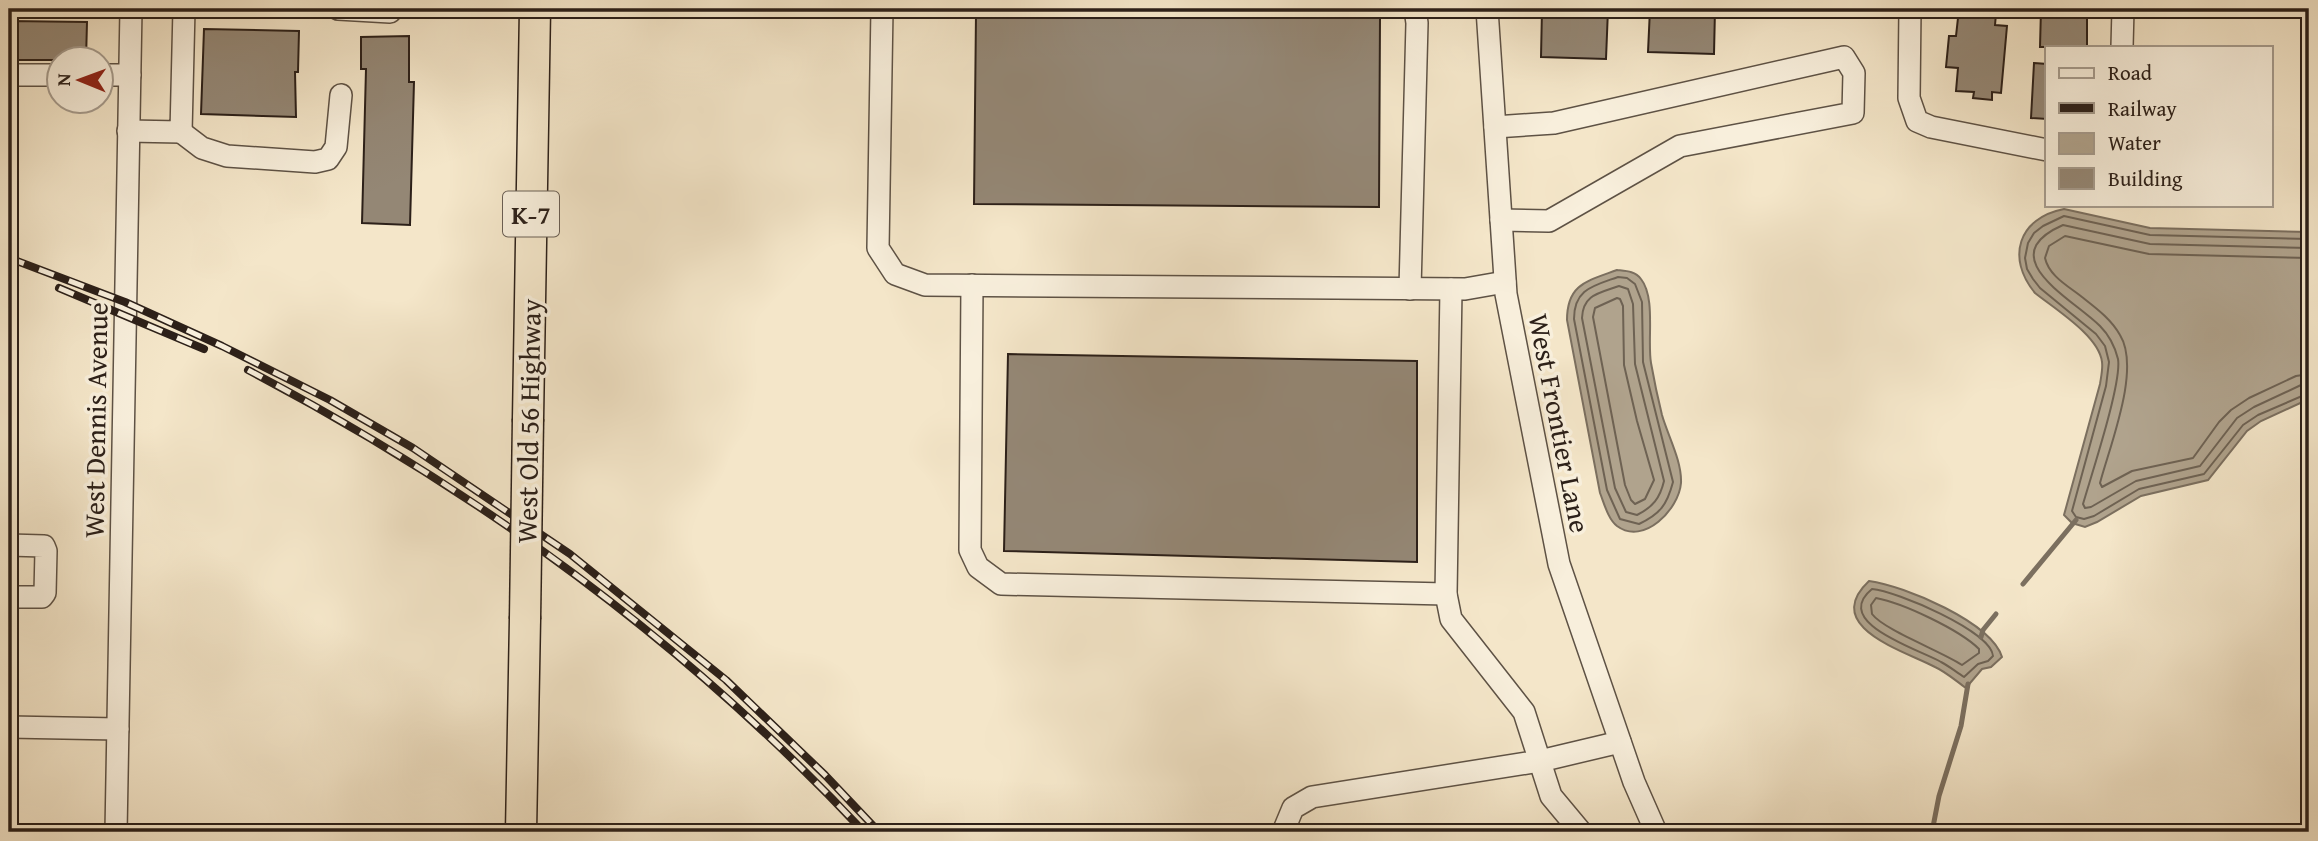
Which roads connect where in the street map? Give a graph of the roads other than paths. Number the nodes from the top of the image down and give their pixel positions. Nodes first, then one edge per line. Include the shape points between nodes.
1 (131, 9) edge
2 (184, 9) edge
3 (338, 9) edge
4 (534, 9) edge
5 (882, 9) edge
6 (1415, 9) edge
7 (1487, 9) edge
8 (1910, 9) edge
9 (2123, 9) edge
10 (390, 12) dead end
11 (2122, 46) edge
12 (9, 75) edge
13 (46, 75) edge
14 (116, 75) edge
15 (130, 75) junction
16 (341, 95) dead end
17 (1495, 127) junction
18 (128, 131) junction
19 (181, 132) junction
20 (2045, 150) edge
21 (1501, 220) junction
22 (1505, 282) junction
23 (972, 285) junction
24 (1410, 289) junction
25 (1451, 289) junction
26 (9, 545) edge
27 (1446, 594) junction
28 (9, 597) edge
29 (9, 727) edge
30 (118, 729) junction
31 (1620, 742) junction
32 (1540, 761) junction
33 (116, 832) edge
34 (521, 832) edge
35 (1283, 832) edge
36 (1581, 832) edge
37 (1656, 832) edge

1 - 15 street, West Dennis Avenue
2 - 19 street
3 - 10 street
4 - 34 highway, West Old 56 Highway / K-7, bridge
5 - 23 street via 878,248 895,274 925,285
6 - 24 street
7 - 17 street, West Frontier Lane
8 - 20 street via 1909,98 1917,121
9 - 11 street
12 - 13 street
14 - 15 street
15 - 18 street, West Dennis Avenue
16 - 19 street via 336,147 328,159 227,156 202,148
17 - 21 street, West Frontier Lane
17 - 21 street via 1554,123 1844,57 1854,74 1853,113 1680,146 1549,221
18 - 19 street
18 - 30 street, West Dennis Avenue
21 - 22 street, West Frontier Lane
22 - 25 street
22 - 31 street, West Frontier Lane via 1559,564
23 - 24 street
23 - 27 street via 970,550 978,567 1001,584
24 - 25 street
25 - 27 street
26 - 28 street via 44,546 46,551 42,597
27 - 32 street via 1451,619 1524,712
29 - 30 street
30 - 33 street, West Dennis Avenue
31 - 32 street
31 - 37 street, West Frontier Lane
32 - 35 street via 1312,797 1293,808
32 - 36 street via 1551,796

